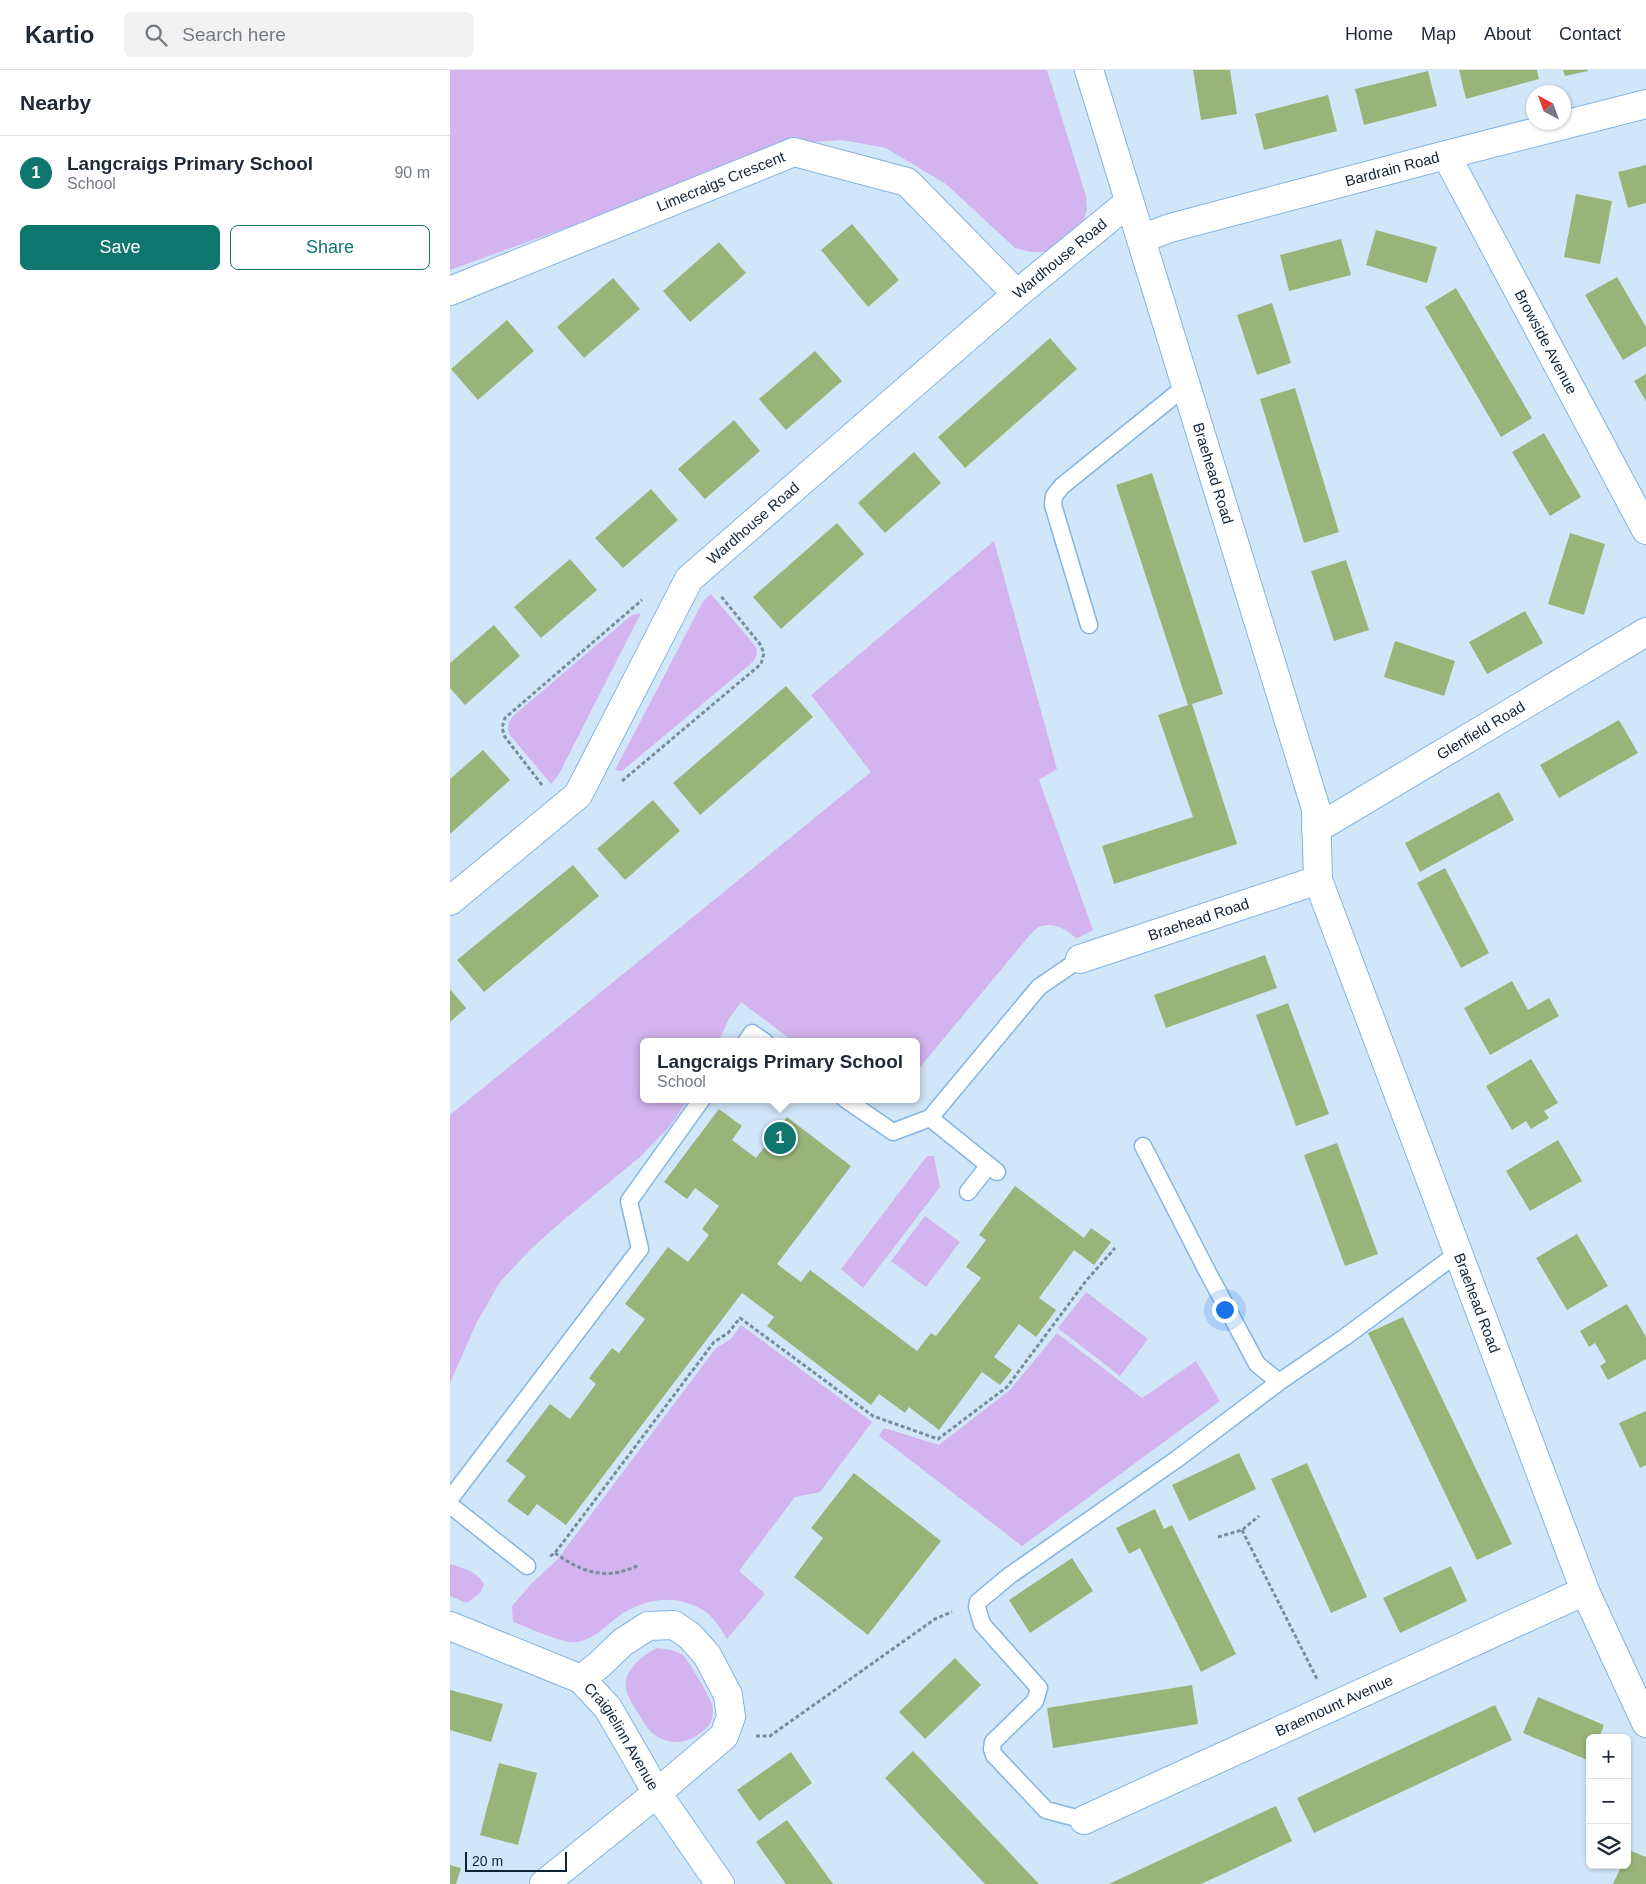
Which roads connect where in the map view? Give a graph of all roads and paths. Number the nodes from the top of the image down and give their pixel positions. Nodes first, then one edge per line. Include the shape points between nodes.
1 (1089, 70) edge
2 (1646, 104) edge
3 (1446, 155) junction
4 (1129, 202) junction
5 (1140, 239) junction
6 (450, 291) edge
7 (1017, 294) junction
8 (1186, 386) junction
9 (1646, 530) edge
10 (689, 579) junction
11 (642, 599) dead end
12 (1089, 625) dead end
13 (1646, 632) edge
14 (570, 802) junction
15 (1316, 829) junction
16 (1318, 880) junction
17 (450, 902) edge
18 (1080, 959) joint
19 (749, 1038) edge
20 (759, 1038) edge
21 (699, 1103) edge
22 (851, 1103) edge
23 (930, 1118) junction
24 (1144, 1146) dead end
25 (968, 1192) dead end
26 (1115, 1248) dead end
27 (1458, 1252) junction
28 (1279, 1382) junction
29 (450, 1499) edge
30 (450, 1505) edge
31 (1259, 1516) dead end
32 (1242, 1530) junction
33 (1218, 1537) dead end
34 (555, 1553) junction
35 (639, 1565) dead end
36 (527, 1566) joint
37 (1585, 1591) junction
38 (978, 1602) junction
39 (450, 1626) edge
40 (582, 1679) junction
41 (1332, 1707) junction
42 (1646, 1723) edge
43 (724, 1736) junction
44 (658, 1792) junction
45 (1084, 1820) joint
46 (544, 1884) edge
47 (720, 1884) edge

1 - 4 street, Braehead Road
2 - 3 street, Bardrain Road
3 - 5 street, Bardrain Road via 1170,228
3 - 9 street, Browside Avenue
4 - 5 street, Braehead Road
4 - 7 street, Wardhouse Road
5 - 8 street, Braehead Road
6 - 7 street, Limecraigs Crescent via 794,152 907,182
7 - 10 street, Wardhouse Road
8 - 12 lane via 1062,486 1054,496 1053,505
8 - 15 street, Braehead Road via 1316,809
10 - 14 street, Wardhouse Road
10 - 14 path via 713,587 760,644 764,653 761,664 617,785
11 - 14 path via 505,718 502,728 505,737
13 - 15 street, Glenfield Road
14 - 17 street, Wardhouse Road
15 - 16 street, Braehead Road
16 - 18 street, Braehead Road
16 - 27 street, Braehead Road
18 - 23 lane via 1039,987
19 - 20 lane via 752,1033
21 - 29 lane via 629,1201 640,1249
22 - 23 lane via 893,1132
23 - 25 lane via 993,1168
24 - 28 lane via 1258,1364
26 - 34 path via 1086,1281 1007,1387 938,1438 873,1416 740,1318 728,1333 714,1342
27 - 28 lane
27 - 37 street, Braehead Road
28 - 38 lane via 1169,1465 1009,1576
30 - 36 lane
31 - 32 path
32 - 33 path
32 - 41 path
34 - 35 path via 571,1565 589,1572 607,1574
34 - 36 path
37 - 41 street, Braemount Avenue
37 - 42 street, Braehead Road
38 - 43 path via 936,1619 770,1736
38 - 45 lane via 982,1624 1039,1688 1035,1701 993,1742 994,1755 1046,1810
39 - 40 street, Craigielinn Avenue
40 - 43 street via 623,1642 648,1626 674,1625 690,1636 707,1655 728,1695 731,1717
40 - 44 street, Craigielinn Avenue via 608,1708
41 - 45 street, Braemount Avenue
43 - 44 street
44 - 46 street, Craigielinn Avenue
44 - 47 street

